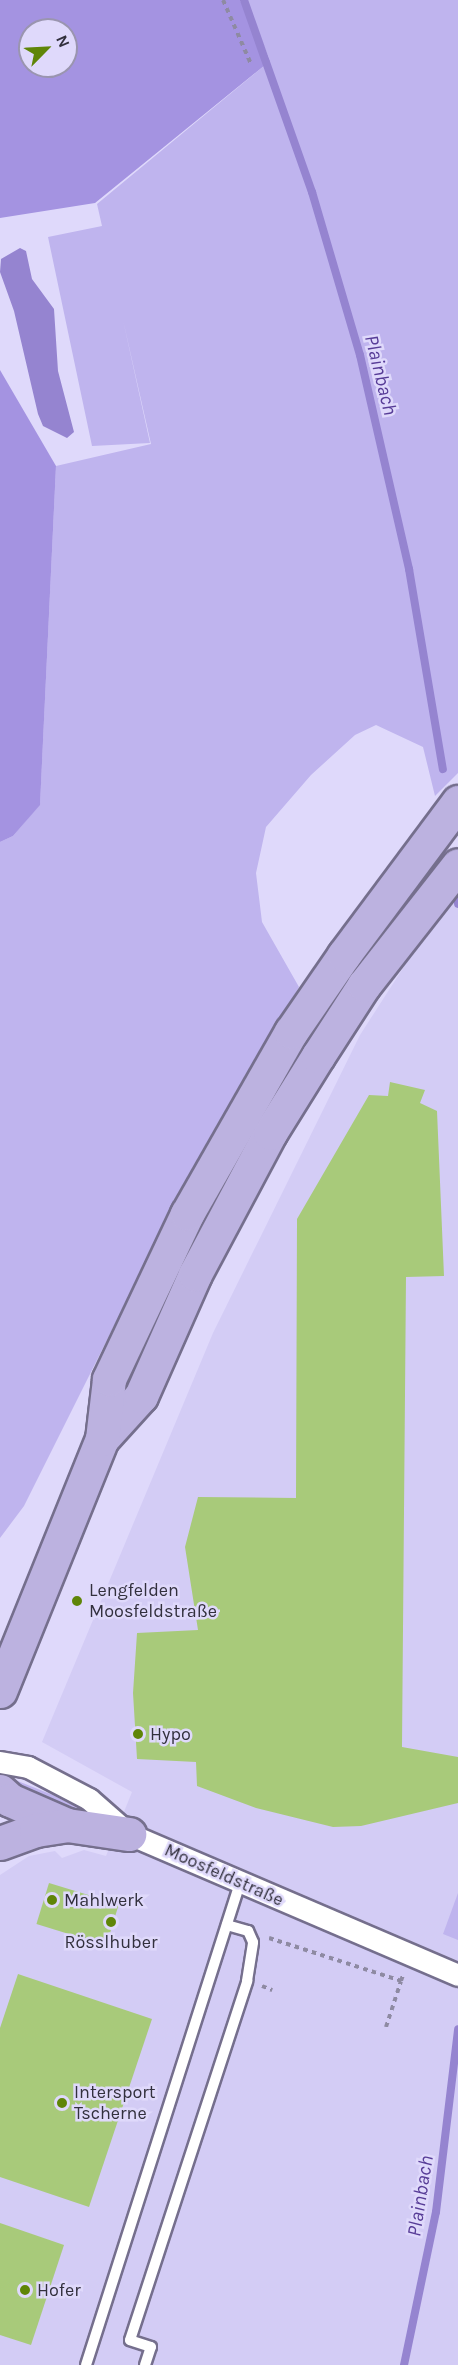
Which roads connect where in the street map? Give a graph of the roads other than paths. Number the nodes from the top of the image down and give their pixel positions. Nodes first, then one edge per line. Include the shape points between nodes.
1 (458, 802) edge
2 (458, 865) edge
3 (102, 1439) junction
4 (0, 1691) edge
5 (0, 1762) edge
6 (0, 1791) edge
7 (67, 1825) junction
8 (129, 1834) junction
9 (0, 1843) edge
10 (240, 1882) junction
11 (227, 1925) junction
12 (458, 1976) edge
13 (86, 2365) edge
14 (146, 2365) edge

1 - 3 main road via 344,955 234,1126 187,1214 109,1379
2 - 3 main road via 364,985 270,1133 195,1274 141,1396
3 - 4 main road
5 - 8 street, Moosfeldstraße via 28,1767 89,1799
6 - 7 main road via 10,1800
7 - 8 main road
7 - 9 main road via 36,1830
8 - 10 street, Moosfeldstraße
10 - 11 lane
10 - 12 street, Moosfeldstraße
11 - 13 lane
11 - 14 lane via 248,1931 253,1942 247,1981 130,2340 151,2347

